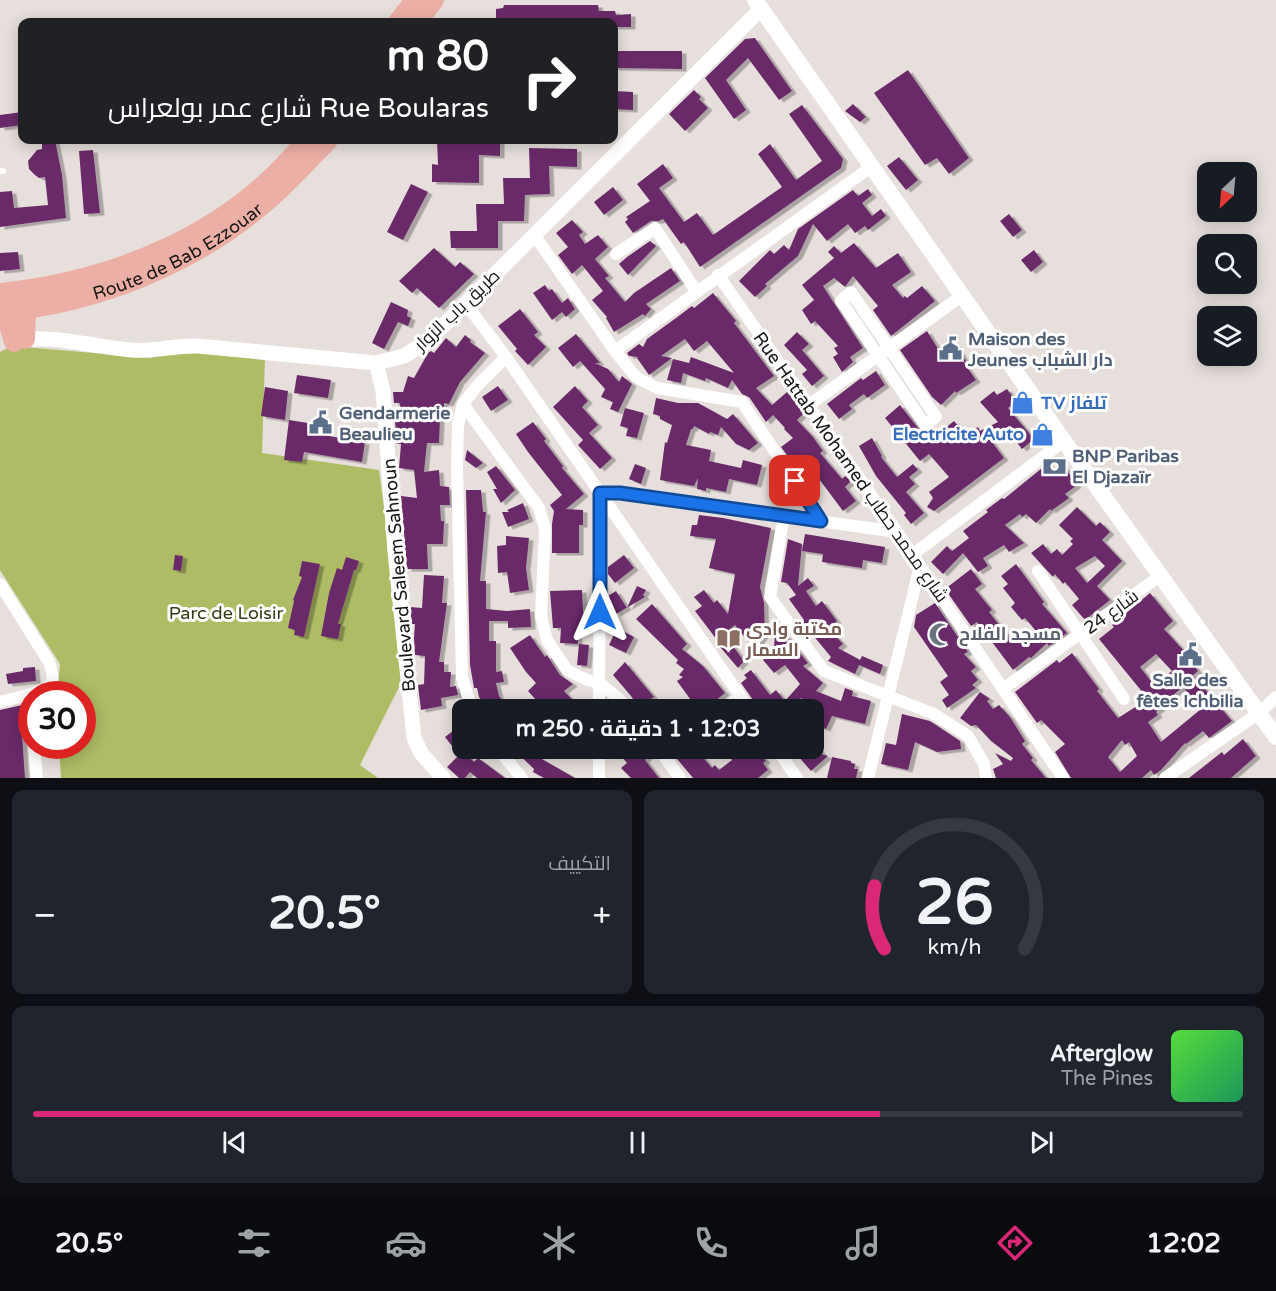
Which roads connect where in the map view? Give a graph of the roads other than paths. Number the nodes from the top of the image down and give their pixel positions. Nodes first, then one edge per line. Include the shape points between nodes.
1 (415, 0) edge
2 (434, 0) edge
3 (758, 5) edge
4 (401, 18) edge
5 (420, 18) edge
6 (302, 144) edge
7 (324, 144) edge
8 (871, 167) junction
9 (535, 236) junction
10 (616, 254) dead end
11 (718, 275) junction
12 (696, 291) junction
13 (963, 295) junction
14 (9, 301) edge
15 (466, 304) junction
16 (13, 343) edge
17 (891, 349) junction
18 (615, 351) junction
19 (880, 356) junction
20 (506, 357) junction
21 (376, 363) junction
22 (463, 404) junction
23 (809, 405) junction
24 (1064, 441) junction
25 (600, 493) junction
26 (784, 515) junction
27 (821, 521) junction
28 (897, 532) junction
29 (912, 555) junction
30 (920, 566) junction
31 (1038, 571) dead end
32 (1160, 576) junction
33 (0, 584) edge
34 (1080, 634) junction
35 (51, 681) edge
36 (600, 683) junction
37 (1003, 689) junction
38 (741, 696) junction
39 (887, 697) junction
40 (1276, 697) edge
41 (18, 698) edge
42 (469, 699) edge
43 (599, 699) edge
44 (619, 699) edge
45 (737, 699) edge
46 (743, 699) edge
47 (1124, 699) dead end
48 (0, 702) edge
49 (1276, 708) edge
50 (1259, 713) junction
51 (1276, 737) edge
52 (35, 759) edge
53 (506, 759) edge
54 (599, 759) edge
55 (668, 759) edge
56 (784, 759) edge
57 (37, 778) edge
58 (443, 778) edge
59 (522, 778) edge
60 (598, 778) edge
61 (680, 778) edge
62 (797, 778) edge
63 (868, 778) edge
64 (986, 778) edge
65 (1063, 778) edge
66 (1165, 778) edge

1 - 4 main road
2 - 5 main road
3 - 8 main road
3 - 9 street, طريق باب الزوار
6 - 14 main road, Route de Bab Ezzouar via 255,191 181,241 99,275
7 - 14 main road, Route de Bab Ezzouar via 266,202 192,253 147,275 80,297
8 - 11 street
8 - 13 main road
9 - 15 street, طريق باب الزوار
9 - 18 street
10 - 12 street via 655,228
11 - 12 street
11 - 23 street, Rue Hattab Mohamed شارع محمد حطاب
12 - 18 street
13 - 17 street
13 - 24 main road
14 - 16 main road
15 - 20 street
15 - 21 street, طريق باب الزوار via 416,350
16 - 21 street, طريق باب الزوار via 40,339 132,350 180,345
17 - 19 street
17 - 19 street via 851,292 841,301
17 - 19 street via 936,417 925,425
18 - 27 street via 636,377 657,388 742,402
19 - 23 street
20 - 22 street
20 - 25 street
21 - 58 street, Boulevard Saleem Sahnoun via 384,391 414,738
22 - 36 street via 539,508 545,528 541,616 547,640 567,670
22 - 42 street via 458,425 457,468 459,614 462,677
23 - 28 street, Rue Hattab Mohamed شارع محمد حطاب
24 - 29 street
24 - 32 main road
25 - 26 street
25 - 36 street
25 - 38 street
26 - 27 street
26 - 39 street via 770,597 824,671
27 - 28 street
28 - 29 street, Rue Hattab Mohamed شارع محمد حطاب
29 - 30 street, Rue Hattab Mohamed شارع محمد حطاب
30 - 37 street, Rue Hattab Mohamed شارع محمد حطاب
30 - 39 street
31 - 34 street
32 - 34 street, شارع 24
32 - 50 main road
33 - 35 street via 49,662
34 - 37 street, شارع 24
34 - 47 street
36 - 43 street
36 - 44 street
37 - 65 street, Rue Hattab Mohamed شارع محمد حطاب
38 - 45 street
38 - 46 street
39 - 63 street
39 - 64 street via 934,714 968,736 984,764
40 - 50 street
41 - 48 street
49 - 50 street
50 - 51 main road
50 - 66 street
52 - 57 street
53 - 59 street
54 - 60 street
55 - 61 street
56 - 62 street

